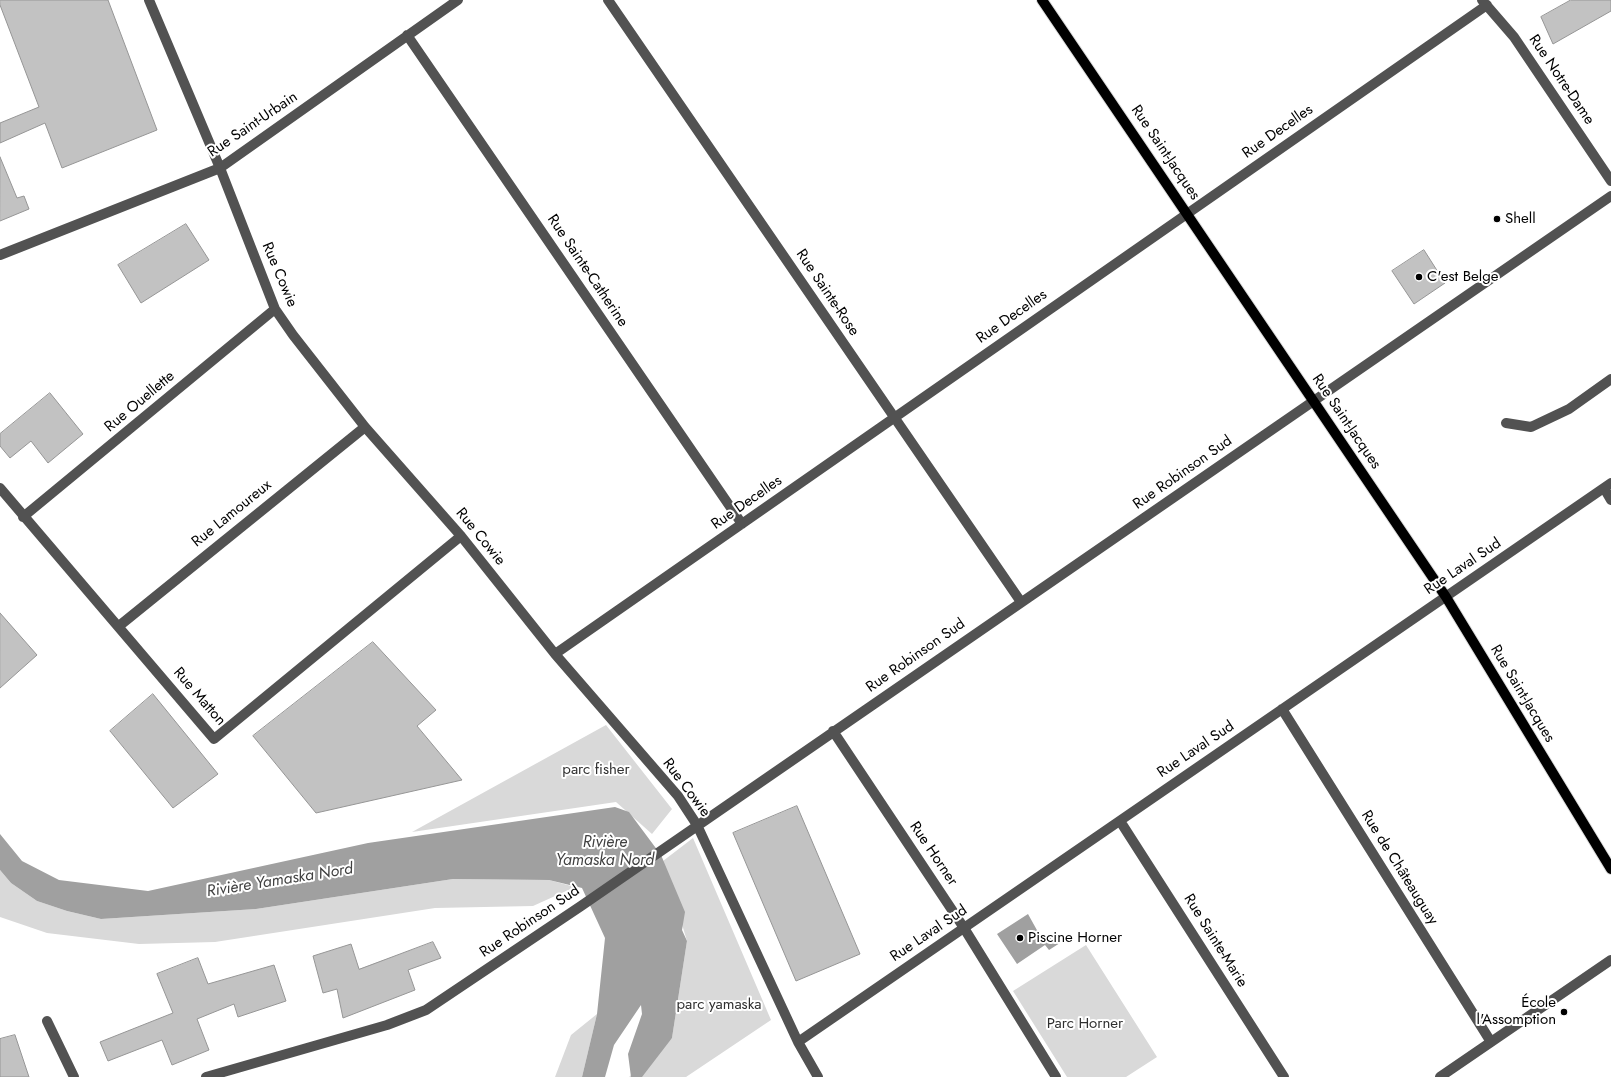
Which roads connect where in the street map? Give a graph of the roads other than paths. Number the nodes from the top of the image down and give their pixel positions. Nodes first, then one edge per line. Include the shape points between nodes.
1 (150, 0) edge
2 (458, 0) edge
3 (608, 0) edge
4 (1042, 0) edge
5 (1484, 2) edge
6 (407, 35) junction
7 (220, 168) junction
8 (1611, 181) edge
9 (1611, 196) edge
10 (1187, 214) junction
11 (0, 255) edge
12 (275, 309) junction
13 (1611, 379) edge
14 (1314, 401) junction
15 (894, 418) junction
16 (1506, 423) dead end
17 (365, 426) junction
18 (1607, 486) edge
19 (0, 488) edge
20 (1611, 500) edge
21 (23, 518) junction
22 (742, 524) junction
23 (461, 536) junction
24 (1446, 597) junction
25 (1021, 602) junction
26 (118, 626) junction
27 (555, 654) junction
28 (1282, 709) junction
29 (833, 731) junction
30 (1120, 821) junction
31 (697, 825) junction
32 (1611, 869) edge
33 (964, 928) junction
34 (1611, 960) edge
35 (47, 1022) dead end
36 (798, 1042) junction
37 (1491, 1042) junction
38 (74, 1077) edge
39 (206, 1077) edge
40 (818, 1077) edge
41 (1056, 1077) edge
42 (1284, 1077) edge
43 (1440, 1077) edge

1 - 7 street, Rue Cowie
2 - 6 street, Rue Saint-Urbain
3 - 15 street, Rue Sainte-Rose
4 - 10 main road, Rue Saint-Jacques
5 - 8 street, Rue Notre-Dame via 1514,37
5 - 10 street, Rue Decelles
6 - 7 street, Rue Saint-Urbain
6 - 22 street, Rue Sainte-Catherine
7 - 11 street, Rue Saint-Urbain
7 - 12 street, Rue Cowie
9 - 14 street, Rue Robinson Sud
10 - 14 main road, Rue Saint-Jacques
10 - 15 street, Rue Decelles
12 - 17 street, Rue Cowie
12 - 21 street, Rue Ouellette
13 - 16 street via 1568,409 1531,426
14 - 24 main road, Rue Saint-Jacques
14 - 25 street, Rue Robinson Sud
15 - 22 street, Rue Decelles
15 - 25 street, Rue Sainte-Rose
17 - 23 street, Rue Cowie
17 - 26 street, Rue Lamoureux
18 - 20 street
18 - 24 street, Rue Laval Sud
19 - 21 street, Rue Matton
21 - 26 street, Rue Matton
22 - 27 street, Rue Decelles
23 - 26 street, Rue Matton via 214,740
23 - 27 street, Rue Cowie
24 - 28 street, Rue Laval Sud
24 - 32 main road, Rue Saint-Jacques
25 - 29 street, Rue Robinson Sud
27 - 31 street, Rue Cowie via 678,796
28 - 30 street, Rue Laval Sud
28 - 37 street, Rue de Châteauguay
29 - 31 street, Rue Robinson Sud
29 - 33 street, Rue Horner
30 - 33 street, Rue Laval Sud
30 - 42 street, Rue Sainte-Marie
31 - 36 street, Rue Cowie
31 - 39 street, Rue Robinson Sud via 426,1010 387,1025
33 - 36 street, Rue Laval Sud
33 - 41 street, Rue Horner
34 - 37 street
35 - 38 street
36 - 40 street, Rue Cowie
37 - 43 street

